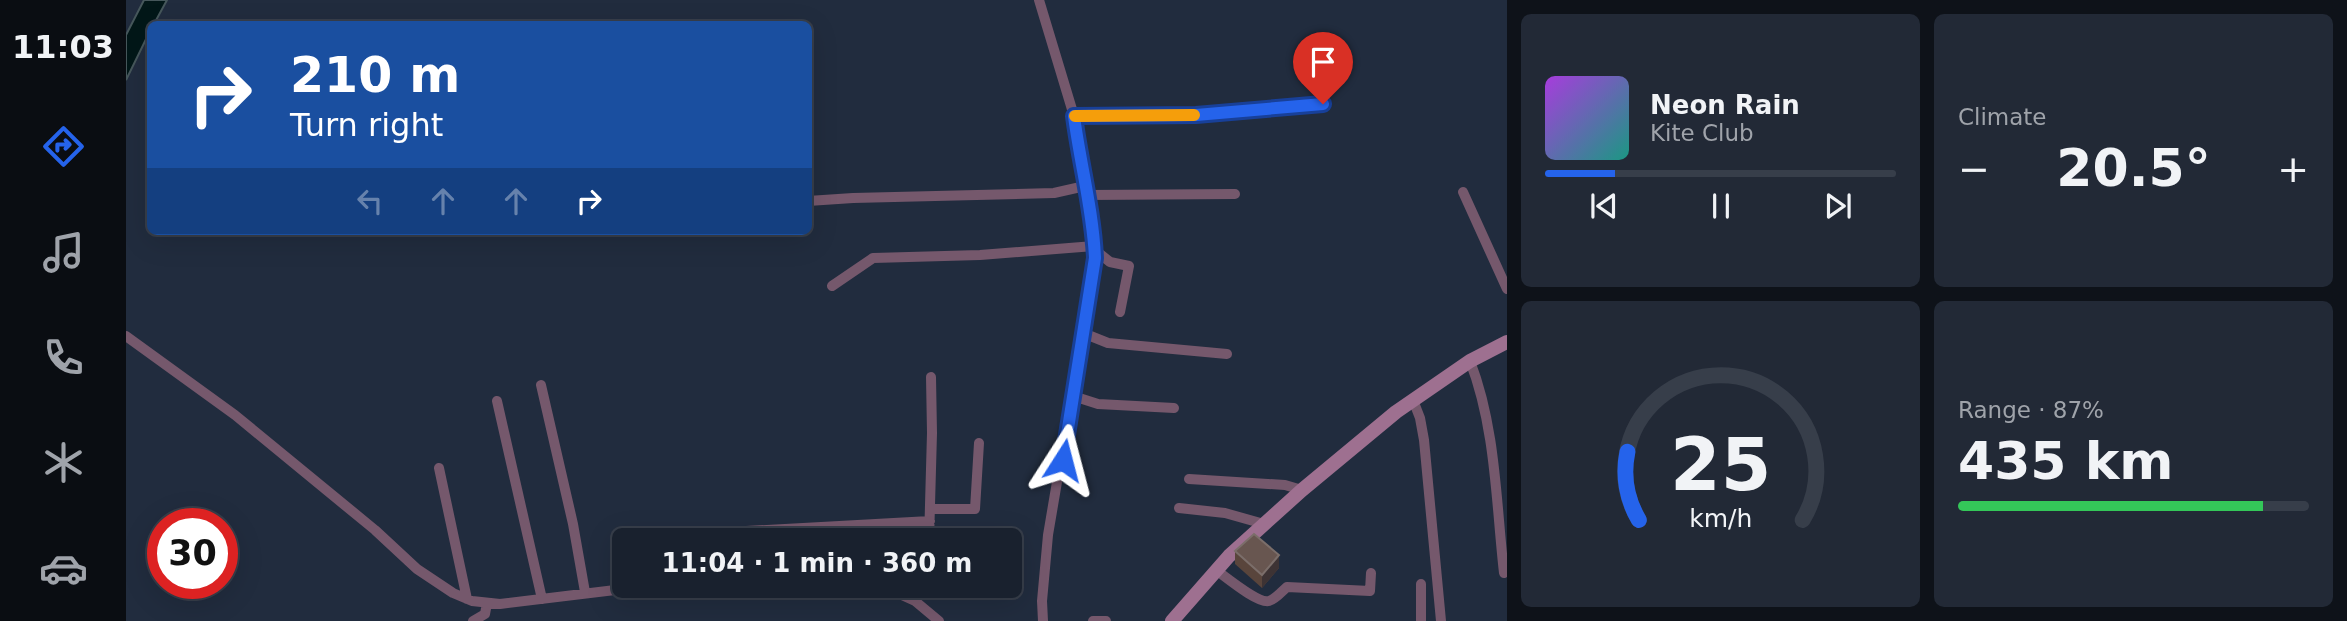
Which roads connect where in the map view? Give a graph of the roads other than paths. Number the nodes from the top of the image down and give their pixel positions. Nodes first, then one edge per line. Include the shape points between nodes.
1 (1040, 0) edge
2 (1323, 104) dead end
3 (1074, 116) junction
4 (1086, 190) junction
5 (1464, 192) dead end
6 (1235, 194) dead end
7 (812, 201) edge
8 (1095, 248) junction
9 (832, 286) dead end
10 (1507, 289) edge
11 (1120, 312) dead end
12 (1083, 333) junction
13 (126, 336) edge
14 (1506, 346) edge
15 (1227, 354) dead end
16 (1470, 361) junction
17 (931, 377) dead end
18 (541, 385) dead end
19 (1073, 396) junction
20 (1413, 400) junction
21 (497, 401) dead end
22 (1174, 408) dead end
23 (979, 443) dead end
24 (439, 468) dead end
25 (1189, 479) dead end
26 (1302, 490) junction
27 (1179, 508) dead end
28 (930, 509) junction
29 (930, 521) junction
30 (1264, 524) junction
31 (802, 528) edge
32 (930, 528) edge
33 (1216, 570) junction
34 (1371, 573) dead end
35 (1504, 573) dead end
36 (1421, 584) dead end
37 (612, 589) edge
38 (585, 592) junction
39 (908, 598) edge
40 (916, 598) edge
41 (467, 599) junction
42 (542, 599) junction
43 (915, 601) junction
44 (487, 603) junction
45 (474, 621) edge
46 (939, 621) edge
47 (1043, 621) edge
48 (1093, 621) edge
49 (1106, 621) edge
50 (1172, 621) edge
51 (1422, 621) edge
52 (1441, 621) edge

1 - 3 street
2 - 3 street via 1196,115
3 - 4 street
4 - 6 street
4 - 7 street
4 - 8 street
5 - 10 street
8 - 9 street via 873,258
8 - 11 street via 1110,262 1129,266
8 - 12 street
12 - 15 street via 1108,343
12 - 19 street
13 - 41 street via 235,415 417,569
14 - 16 main road
16 - 20 main road
16 - 35 street via 1488,420
17 - 28 street
18 - 38 street
19 - 22 street via 1098,404
19 - 47 street via 1047,546
20 - 26 main road
20 - 52 street via 1424,440
21 - 42 street
23 - 28 street via 975,509
24 - 41 street
25 - 26 street
26 - 30 main road
27 - 30 street via 1225,513
28 - 29 street
29 - 31 street
29 - 32 street
30 - 33 main road
33 - 34 street via 1267,601 1287,587 1370,591
33 - 50 main road
36 - 51 street
37 - 38 street
38 - 42 street
39 - 43 street
40 - 43 street
41 - 44 street
42 - 44 street
43 - 46 street
44 - 45 street via 485,614
48 - 49 street

